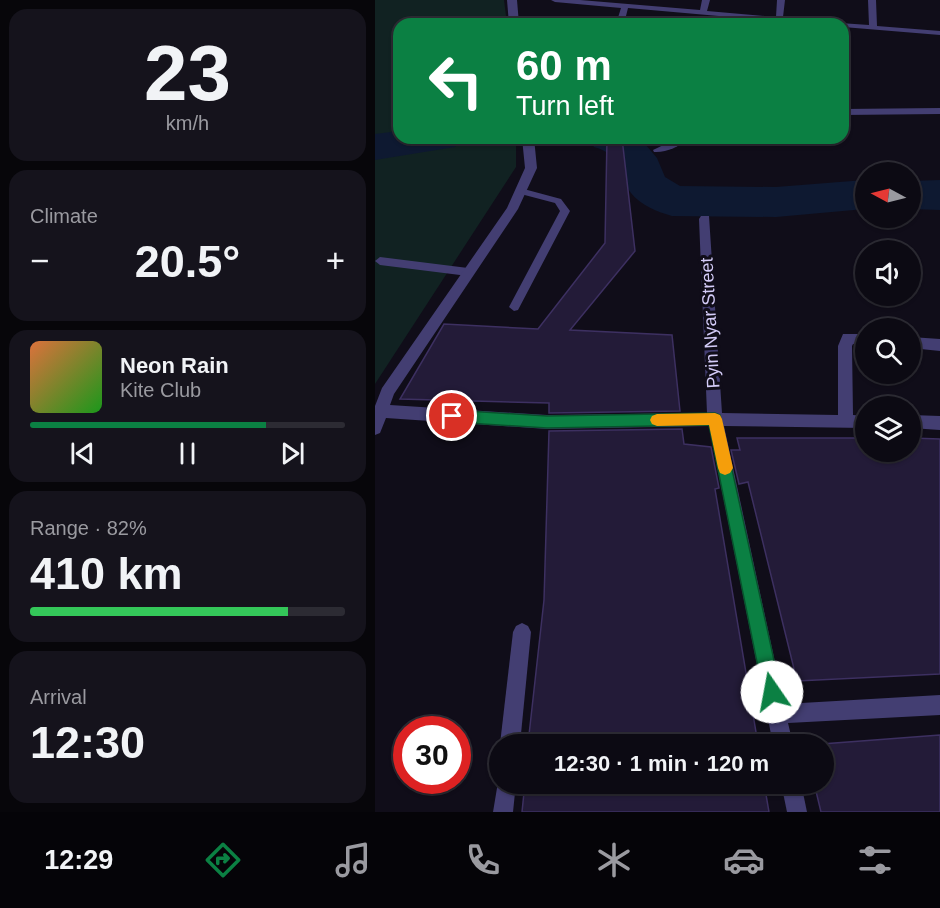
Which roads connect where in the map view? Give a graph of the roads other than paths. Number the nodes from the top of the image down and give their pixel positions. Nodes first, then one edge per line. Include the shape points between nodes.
1 (512, 0) edge
2 (555, 0) edge
3 (706, 0) edge
4 (781, 0) edge
5 (872, 0) edge
6 (620, 4) edge
7 (703, 13) junction
8 (514, 18) edge
9 (766, 18) edge
10 (779, 18) edge
11 (849, 25) edge
12 (873, 27) junction
13 (940, 33) edge
14 (940, 111) edge
15 (849, 112) edge
16 (529, 144) edge
17 (674, 144) edge
18 (657, 150) dead end
19 (520, 192) junction
20 (705, 219) dead end
21 (379, 261) dead end
22 (468, 272) junction
23 (514, 307) dead end
24 (855, 338) edge
25 (921, 344) edge
26 (940, 345) edge
27 (381, 411) junction
28 (715, 419) junction
29 (846, 421) junction
30 (855, 421) edge
31 (921, 422) edge
32 (940, 423) edge
33 (375, 428) edge
34 (522, 632) dead end
35 (940, 705) edge
36 (777, 714) junction
37 (511, 734) edge
38 (781, 734) edge
39 (505, 794) edge
40 (793, 794) edge
41 (503, 812) edge
42 (797, 812) edge

1 - 8 street
2 - 6 lane
3 - 7 lane
4 - 10 lane
5 - 12 lane
6 - 7 lane
7 - 9 lane
11 - 12 lane
12 - 13 lane
14 - 15 lane
16 - 19 street via 531,168
17 - 18 lane
19 - 22 street
19 - 23 lane via 558,201 565,211
20 - 28 street, Pyin Nyar Street
21 - 22 lane
22 - 27 street via 387,392
24 - 29 street via 848,338 845,346
25 - 26 street
27 - 28 street via 547,422
27 - 33 street
28 - 29 street
28 - 36 street, Pyin Nyar Street
29 - 30 street
31 - 32 street
34 - 37 street
35 - 36 street
36 - 38 street, Pyin Nyar Street
39 - 41 street
40 - 42 street

